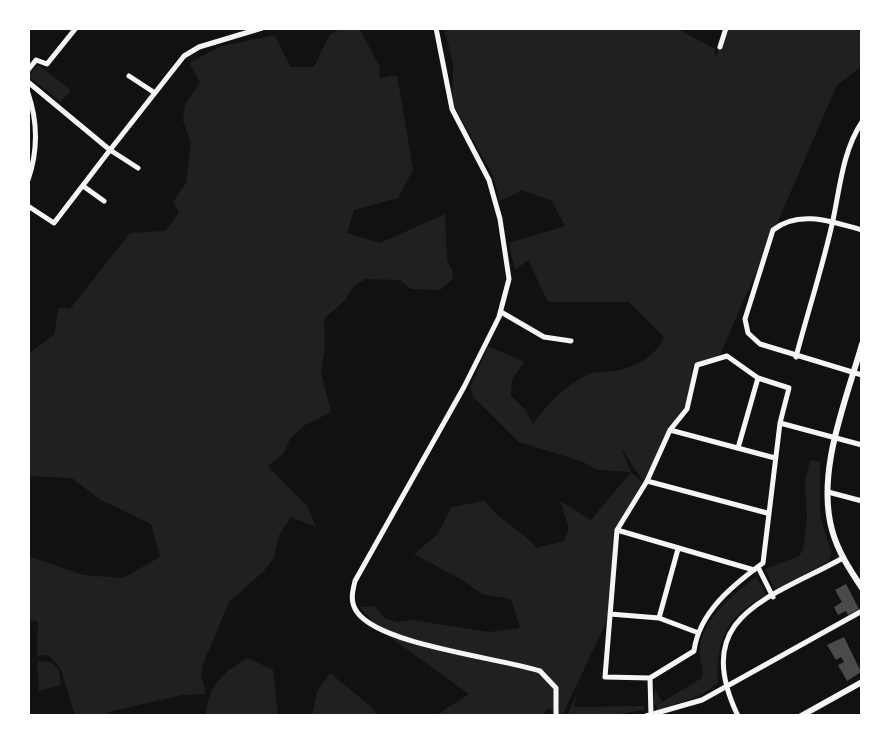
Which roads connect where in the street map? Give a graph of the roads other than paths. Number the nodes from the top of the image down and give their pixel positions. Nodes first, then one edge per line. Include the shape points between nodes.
1 (76, 28) edge
2 (262, 28) edge
3 (436, 28) edge
4 (726, 28) edge
5 (720, 47) dead end
6 (28, 70) edge
7 (129, 75) dead end
8 (28, 82) edge
9 (28, 93) edge
10 (155, 93) junction
11 (862, 122) edge
12 (110, 150) junction
13 (138, 169) dead end
14 (28, 180) edge
15 (83, 186) junction
16 (104, 201) dead end
17 (28, 206) edge
18 (833, 222) junction
19 (862, 230) edge
20 (501, 312) junction
21 (571, 341) dead end
22 (862, 344) edge
23 (796, 357) junction
24 (854, 373) junction
25 (862, 375) edge
26 (758, 378) junction
27 (780, 422) junction
28 (670, 430) junction
29 (837, 438) junction
30 (862, 445) edge
31 (738, 448) junction
32 (775, 458) junction
33 (647, 481) junction
34 (828, 492) junction
35 (862, 501) edge
36 (767, 513) junction
37 (617, 530) junction
38 (678, 548) junction
39 (843, 558) junction
40 (756, 569) junction
41 (862, 588) edge
42 (773, 597) junction
43 (862, 611) edge
44 (611, 614) junction
45 (659, 618) junction
46 (696, 632) junction
47 (650, 678) junction
48 (862, 682) edge
49 (724, 688) junction
50 (556, 716) edge
51 (648, 716) edge
52 (738, 716) edge
53 (800, 716) edge

1 - 6 street via 47,64 36,60
2 - 10 street via 184,56
3 - 20 street via 452,109 481,162 500,219 509,279
4 - 5 street
7 - 10 street
8 - 12 street
9 - 14 street via 36,128
10 - 12 street
11 - 18 street via 844,169
12 - 13 street
12 - 15 street
15 - 16 street
15 - 17 street via 54,223
18 - 19 street
18 - 23 street
18 - 23 street via 800,218 773,230 745,320 748,333 760,344
20 - 21 street via 544,337
20 - 50 street via 423,465 355,581 351,599 362,618 405,640 540,671 556,688
22 - 24 street
23 - 24 street
24 - 25 street
24 - 29 street
26 - 27 street via 789,387
26 - 28 street via 727,356 697,365 687,409
26 - 31 street
27 - 29 street
27 - 32 street
28 - 31 street
28 - 33 street
29 - 30 street
29 - 34 street
31 - 32 street
32 - 36 street
33 - 36 street
33 - 37 street
34 - 35 street
34 - 39 street via 832,528
36 - 40 street via 763,564
37 - 38 street
37 - 44 street
38 - 40 street
38 - 45 street
39 - 41 street
39 - 42 street
40 - 42 street
40 - 46 street via 717,603
42 - 49 street via 752,607 729,632 720,662
43 - 49 street
44 - 45 street
44 - 47 street via 605,677
45 - 46 street
46 - 47 street via 694,650
47 - 51 street
48 - 53 street
49 - 51 street via 702,700
49 - 52 street

